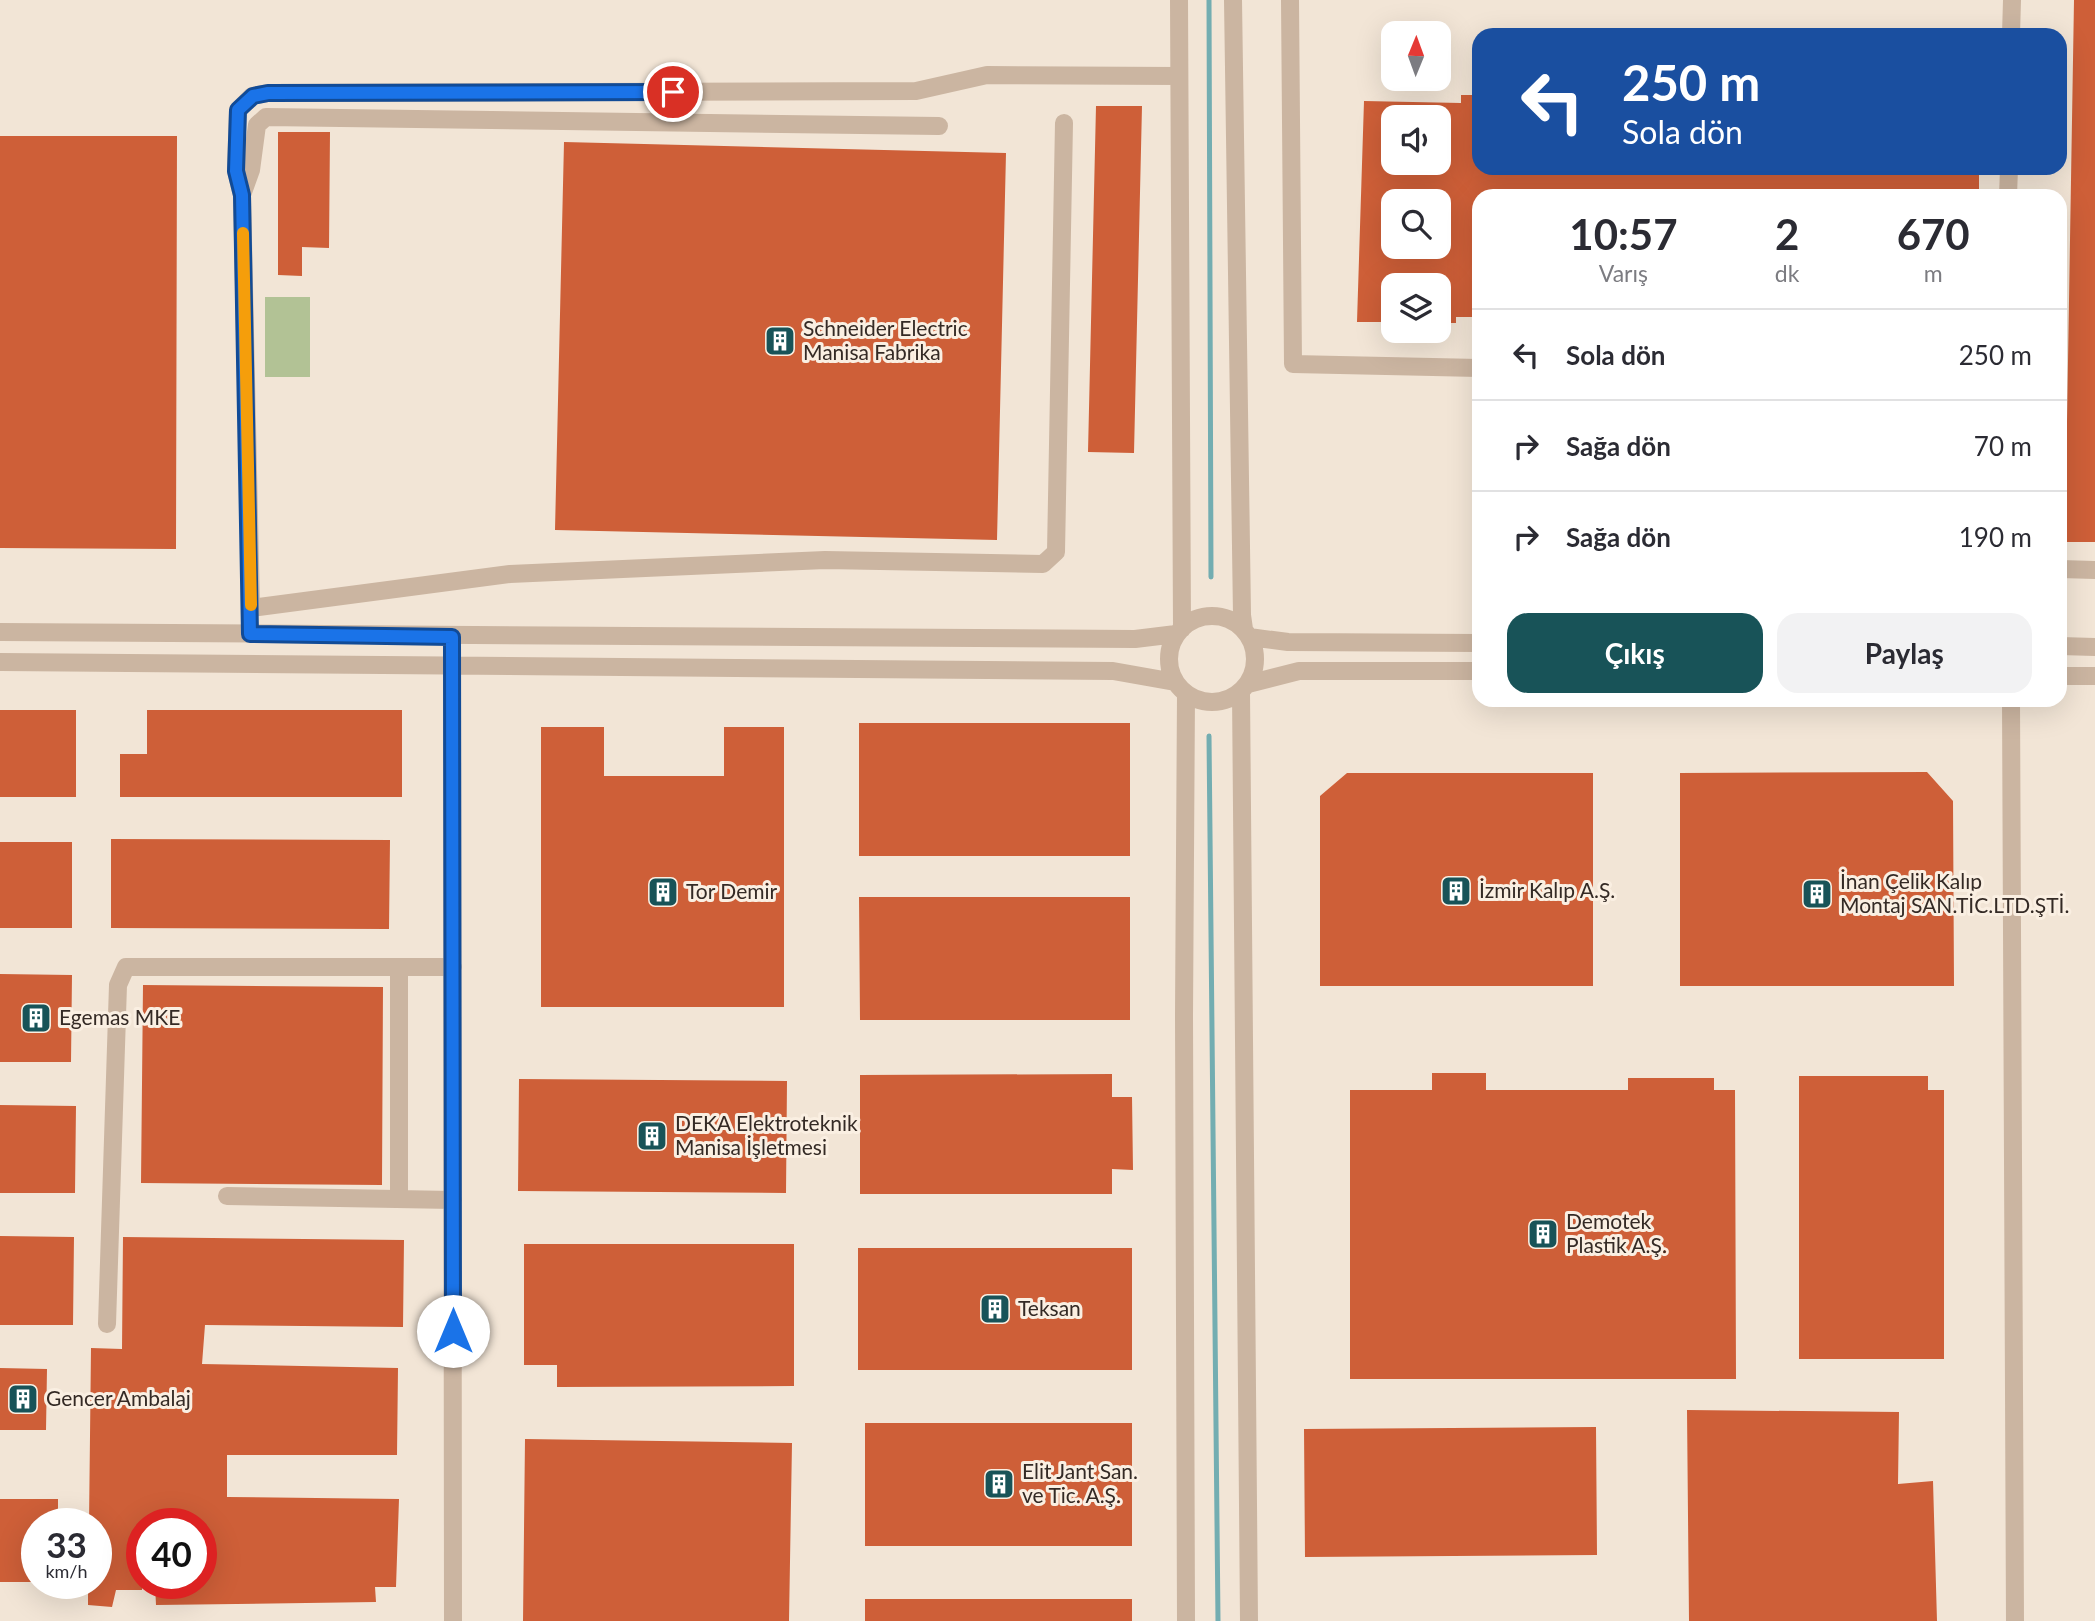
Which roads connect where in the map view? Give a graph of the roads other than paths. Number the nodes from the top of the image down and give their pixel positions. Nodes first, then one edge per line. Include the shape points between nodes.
1 (1179, 0) edge
2 (1233, 0) edge
3 (1290, 0) edge
4 (2012, 0) edge
5 (2011, 28) edge
6 (1180, 76) junction
7 (1064, 123) dead end
8 (939, 126) dead end
9 (242, 195) junction
10 (1472, 368) edge
11 (2067, 569) edge
12 (2095, 570) edge
13 (251, 608) junction
14 (1179, 631) junction
15 (0, 632) edge
16 (1247, 633) junction
17 (250, 634) junction
18 (452, 637) junction
19 (1472, 643) edge
20 (2067, 646) edge
21 (2095, 647) edge
22 (0, 662) edge
23 (453, 667) junction
24 (1472, 671) edge
25 (2067, 676) edge
26 (2095, 676) edge
27 (1181, 688) junction
28 (1244, 688) junction
29 (2011, 707) edge
30 (399, 967) junction
31 (453, 967) junction
32 (227, 1196) dead end
33 (398, 1199) junction
34 (453, 1200) junction
35 (107, 1324) dead end
36 (453, 1621) edge
37 (1186, 1621) edge
38 (1249, 1621) edge
39 (2015, 1621) edge

1 - 6 street
2 - 16 street via 1242,615
3 - 10 street via 1293,364
4 - 5 street
6 - 9 street via 987,75 916,91 268,93 253,96 238,110 236,171
6 - 14 street
7 - 13 street via 1056,552 1043,564 825,560 510,574
8 - 9 street via 266,117 257,125 251,170
9 - 13 street
11 - 12 street
13 - 17 street
14 - 16 street via 1204,616 1219,616 1233,620
14 - 18 street via 1135,639
14 - 27 street via 1169,655 1170,669
15 - 17 street
16 - 19 street via 1288,642
16 - 28 street via 1256,654 1255,668
17 - 18 street
18 - 23 street
20 - 21 street
22 - 23 street
23 - 27 street via 1113,671
23 - 31 street
24 - 28 street via 1299,671
25 - 26 street
27 - 28 street via 1200,701 1214,702
27 - 37 street
28 - 38 street
29 - 39 street
30 - 31 street
30 - 33 street
30 - 35 street via 126,967 118,985
31 - 34 street
32 - 33 street
33 - 34 street
34 - 36 street

